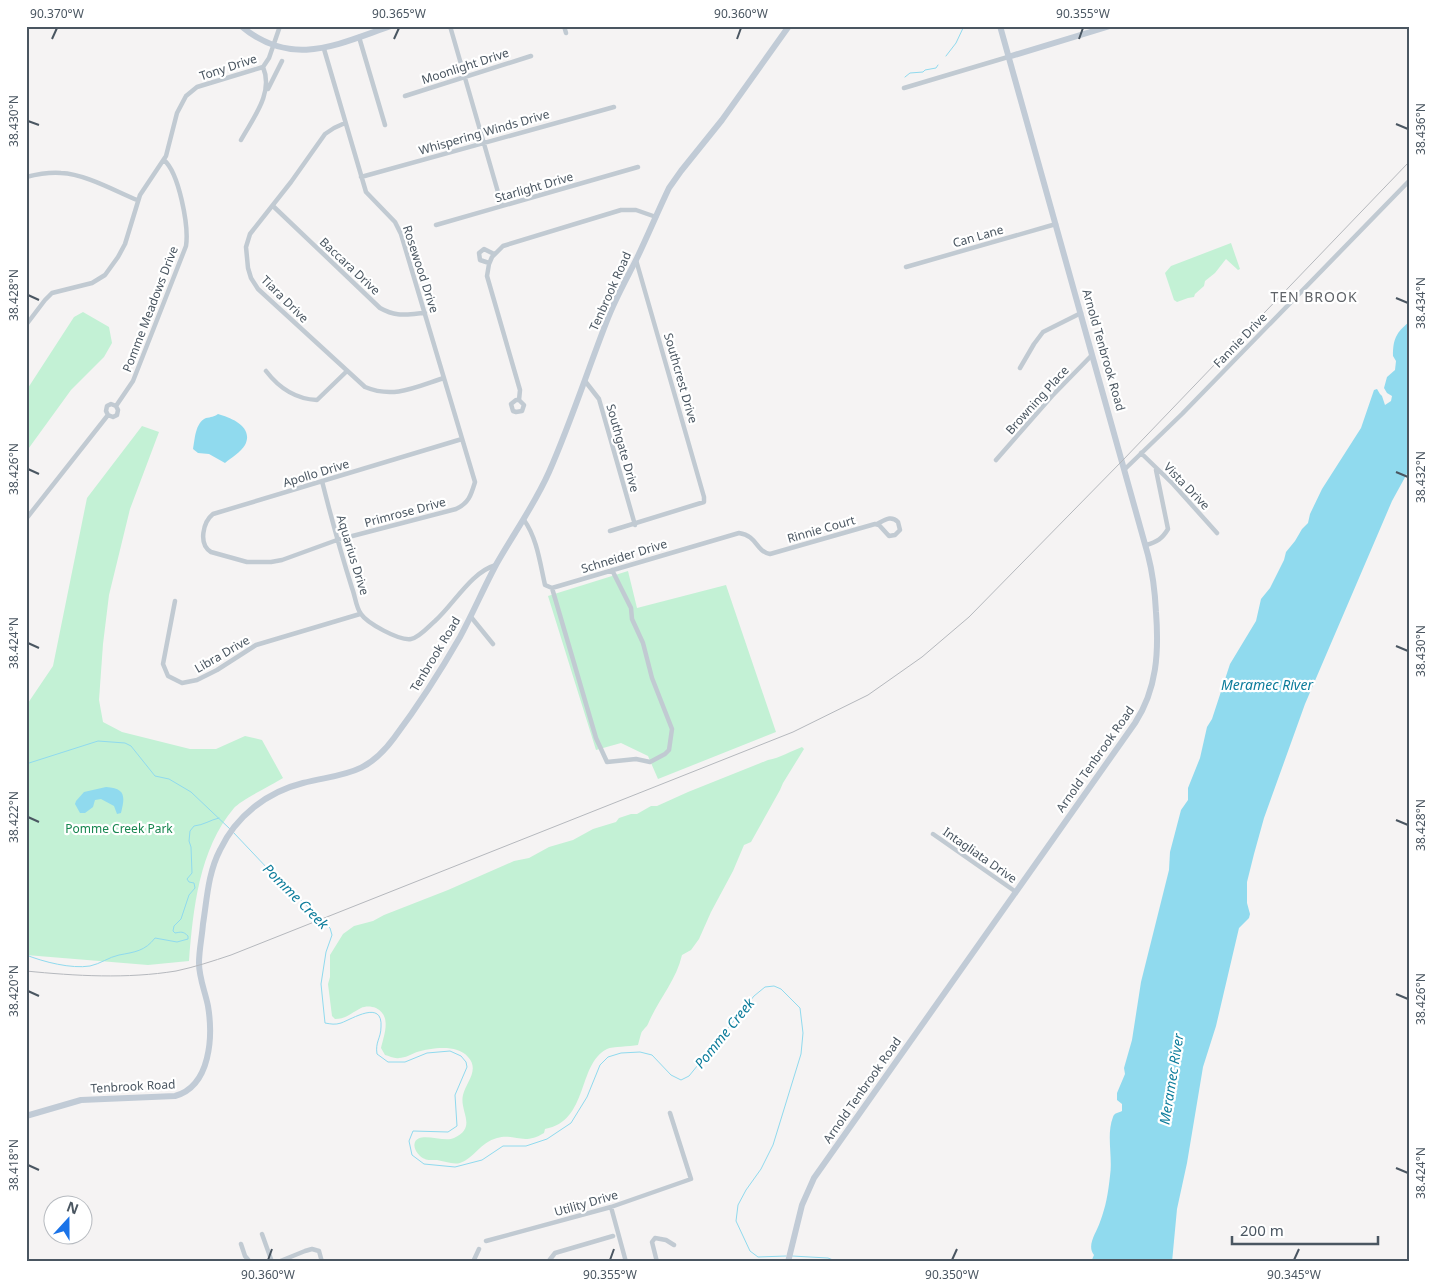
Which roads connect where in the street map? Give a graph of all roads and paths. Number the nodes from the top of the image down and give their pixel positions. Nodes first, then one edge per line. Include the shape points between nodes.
1 (241, 26) edge
2 (280, 26) edge
3 (391, 26) edge
4 (450, 26) edge
5 (564, 26) edge
6 (789, 26) edge
7 (1000, 26) edge
8 (1110, 26) edge
9 (566, 33) dead end
10 (360, 37) junction
11 (274, 44) junction
12 (324, 48) junction
13 (531, 56) dead end
14 (1008, 57) junction
15 (282, 61) dead end
16 (263, 67) junction
17 (464, 77) junction
18 (904, 88) dead end
19 (266, 92) junction
20 (406, 96) dead end
21 (614, 106) dead end
22 (345, 123) junction
23 (385, 125) dead end
24 (241, 140) dead end
25 (483, 143) junction
26 (164, 160) junction
27 (638, 167) dead end
28 (26, 177) edge
29 (360, 177) junction
30 (1409, 181) edge
31 (137, 200) junction
32 (273, 206) junction
33 (502, 206) junction
34 (656, 217) junction
35 (1056, 224) junction
36 (436, 225) dead end
37 (494, 254) junction
38 (636, 260) junction
39 (489, 263) junction
40 (906, 267) dead end
41 (425, 312) junction
42 (1081, 313) junction
43 (26, 325) edge
44 (1093, 354) junction
45 (1020, 368) dead end
46 (266, 371) dead end
47 (346, 372) junction
48 (444, 378) junction
49 (585, 382) junction
50 (520, 400) dead end
51 (116, 406) junction
52 (108, 415) junction
53 (462, 439) junction
54 (1141, 453) junction
55 (996, 460) dead end
56 (1125, 469) junction
57 (1156, 469) junction
58 (322, 481) junction
59 (465, 505) joint
60 (26, 519) edge
61 (524, 520) junction
62 (877, 524) junction
63 (635, 525) junction
64 (610, 531) dead end
65 (1217, 533) dead end
66 (337, 540) junction
67 (1146, 544) junction
68 (206, 549) joint
69 (770, 554) joint
70 (496, 565) junction
71 (612, 570) junction
72 (552, 588) junction
73 (175, 601) dead end
74 (360, 614) junction
75 (471, 617) junction
76 (493, 644) dead end
77 (933, 834) dead end
78 (1016, 892) junction
79 (670, 1113) dead end
80 (26, 1116) edge
81 (610, 1207) junction
82 (262, 1234) dead end
83 (613, 1236) dead end
84 (486, 1241) dead end
85 (241, 1244) dead end
86 (674, 1244) dead end
87 (479, 1249) dead end
88 (250, 1262) edge
89 (272, 1262) edge
90 (279, 1262) edge
91 (322, 1262) edge
92 (473, 1262) edge
93 (548, 1262) edge
94 (626, 1262) edge
95 (657, 1262) edge
96 (788, 1262) edge

1 - 11 street
2 - 11 street, Tony Drive
3 - 10 street
4 - 17 street
5 - 9 street
6 - 34 street, Tenbrook Road via 675,179
7 - 14 street, Arnold Tenbrook Road
8 - 14 street
10 - 12 street
10 - 23 street
11 - 12 street via 295,49
11 - 16 street, Tony Drive
12 - 22 street, Rosewood Drive
13 - 17 street, Moonlight Drive
14 - 18 street
14 - 35 street, Arnold Tenbrook Road
15 - 19 street
16 - 19 street
16 - 26 street, Tony Drive via 190,91 177,113
17 - 20 street, Moonlight Drive
17 - 25 street
19 - 24 street
21 - 25 street, Whispering Winds Drive
22 - 29 street, Rosewood Drive
22 - 32 street, Tiara Drive via 325,134
25 - 29 street, Whispering Winds Drive
25 - 33 street
26 - 31 street, Tony Drive
26 - 51 street, Pomme Meadows Drive via 173,172 178,188 186,222 186,243 133,381
27 - 33 street, Starlight Drive
28 - 31 street via 62,173 81,176
29 - 41 street, Rosewood Drive via 366,192 395,222 401,234
30 - 54 street, Fannie Drive
31 - 43 street, Tony Drive via 125,244 105,275 92,283 52,293
32 - 41 street, Baccara Drive via 380,308 400,315
32 - 47 street, Tiara Drive via 248,241 246,255 251,278 258,289
33 - 36 street, Starlight Drive
34 - 37 street via 638,210 621,210 510,243
34 - 38 street, Tenbrook Road
35 - 40 street, Can Lane
35 - 42 street, Arnold Tenbrook Road
37 - 39 street
37 - 39 street via 484,249 479,252 480,260
38 - 49 street, Tenbrook Road via 611,311
38 - 63 street, Southcrest Drive via 704,502
39 - 50 street via 488,282 520,390
41 - 48 street, Rosewood Drive
42 - 44 street, Arnold Tenbrook Road
42 - 45 street via 1043,332
44 - 55 street, Browning Place
44 - 56 street, Arnold Tenbrook Road
46 - 47 street via 288,392 317,400
47 - 48 street, Tiara Drive via 365,387 393,393
48 - 53 street, Rosewood Drive
49 - 61 street, Tenbrook Road via 549,472
49 - 63 street, Southgate Drive via 599,399
51 - 52 street, Pomme Meadows Drive via 117,414
51 - 52 street, Pomme Meadows Drive via 107,406
52 - 60 street, Pomme Meadows Drive
53 - 58 street, Apollo Drive
53 - 59 street, Rosewood Drive via 475,482
54 - 56 street, Fannie Drive
54 - 57 street, Vista Drive
56 - 67 street, Arnold Tenbrook Road
57 - 65 street, Vista Drive
57 - 67 street via 1168,529 1157,542
58 - 66 street, Aquarius Drive
58 - 68 street, Apollo Drive via 213,514 203,536
59 - 66 street, Primrose Drive
61 - 70 street, Tenbrook Road
61 - 72 street via 530,528 545,585
62 - 62 street, Rinnie Court via 893,518 900,530 889,536
62 - 69 street, Rinnie Court
63 - 64 street
66 - 68 street, Primrose Drive via 282,560 260,563 242,561
66 - 74 street, Aquarius Drive
67 - 78 street, Arnold Tenbrook Road via 1154,585 1158,643 1150,694 1135,723
69 - 71 street, Schneider Drive via 762,551 751,537 739,533
70 - 74 street, Aquarius Drive via 478,574 436,620 411,639 397,637
70 - 75 street, Tenbrook Road
71 - 72 street, Schneider Drive
71 - 72 street via 631,608 632,619 672,730 669,750 650,762 636,759 607,762 596,738
73 - 74 street, Libra Drive via 163,664 168,676 182,683 209,675 256,645
75 - 76 street
75 - 80 street, Tenbrook Road via 426,692 392,741 372,761 350,773 302,784 268,798 251,810 224,842 209,882 199,959 208,1006 207,1056 198,1079 189,1090 175,1096 81,1100
77 - 78 street, Intagliata Drive
78 - 96 street, Arnold Tenbrook Road via 817,1174 805,1195
79 - 81 street, Utility Drive via 691,1179
81 - 84 street, Utility Drive
81 - 94 street
82 - 89 street
83 - 93 street via 554,1253
85 - 88 street
86 - 95 street via 655,1238 652,1242
87 - 92 street
90 - 91 street via 312,1249 318,1251

